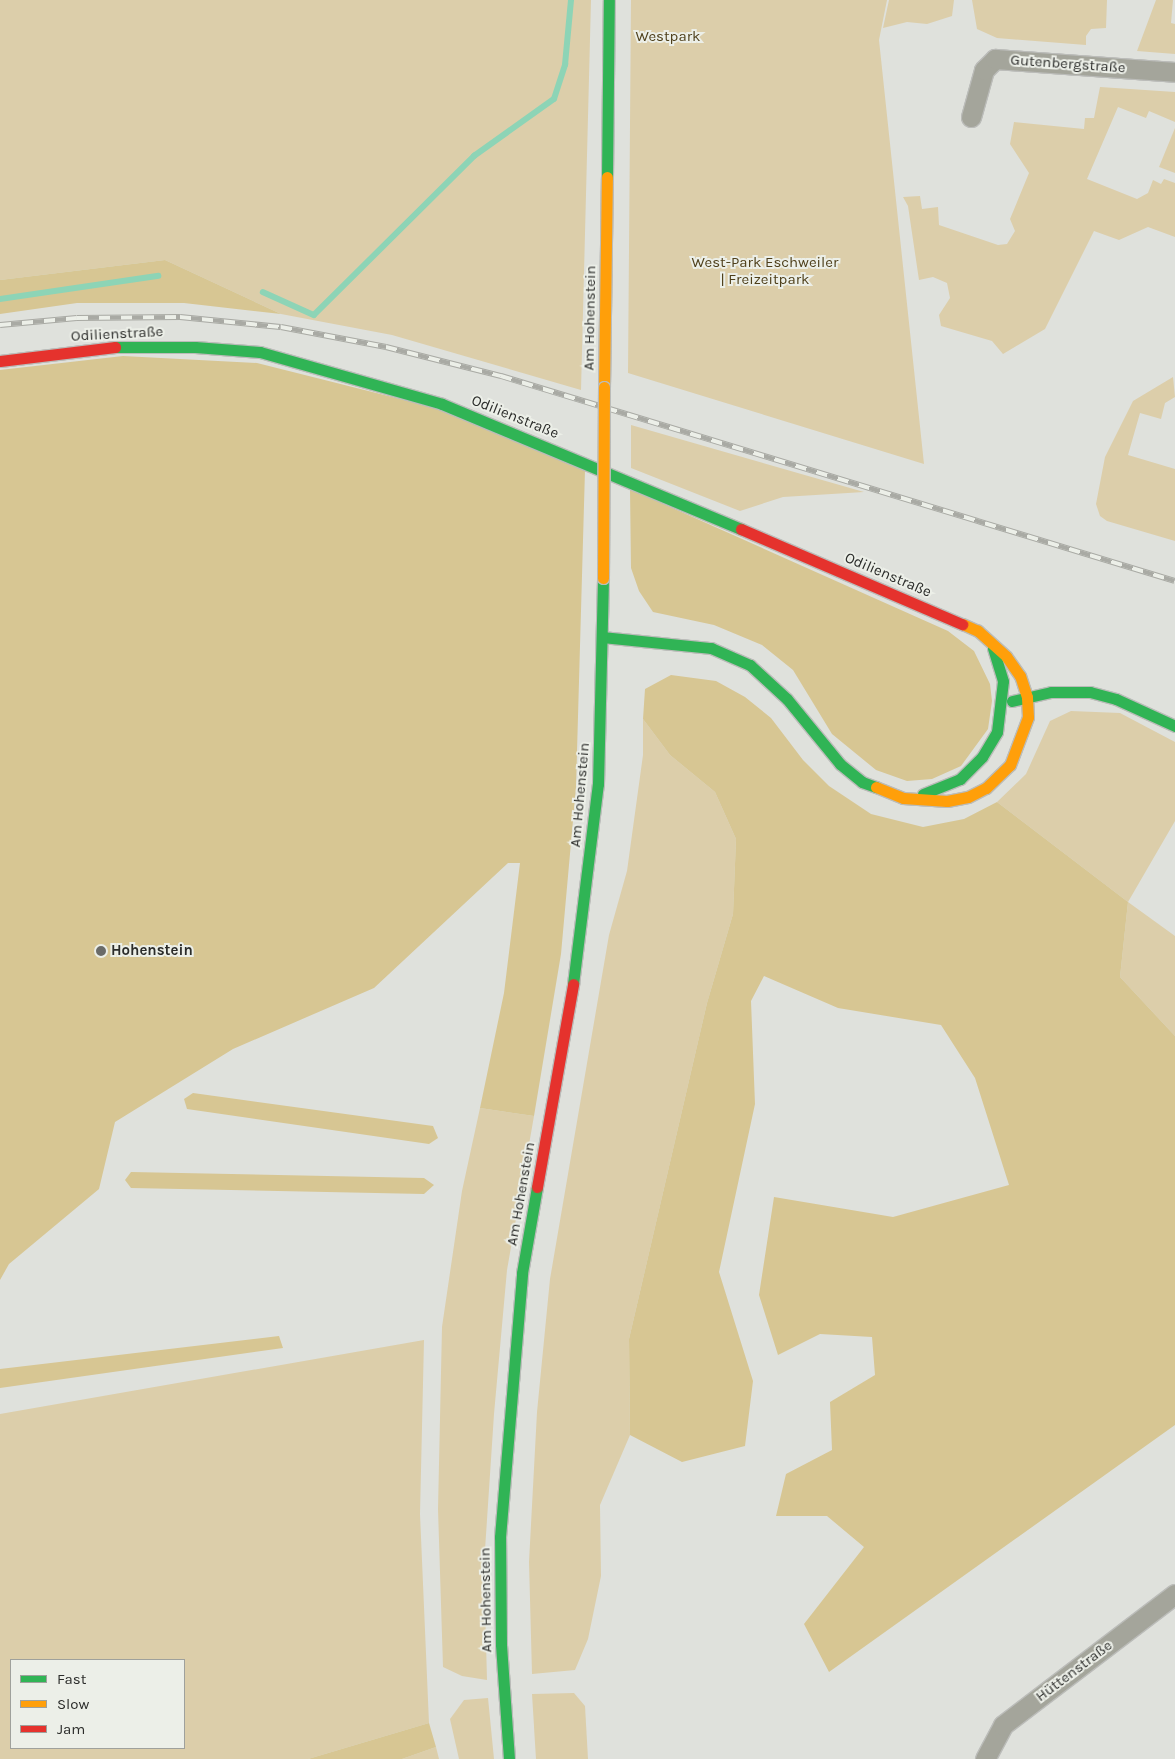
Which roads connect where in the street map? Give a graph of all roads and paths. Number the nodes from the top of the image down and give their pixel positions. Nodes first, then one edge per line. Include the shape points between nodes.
1 (609, 0) edge
2 (1175, 72) edge
3 (971, 117) dead end
4 (0, 361) edge
5 (602, 637) junction
6 (989, 639) junction
7 (1027, 697) junction
8 (1004, 702) junction
9 (1175, 726) edge
10 (903, 798) junction
11 (1175, 1594) edge
12 (509, 1759) edge
13 (985, 1759) edge

1 - 5 main road, Am Hohenstein, bridge
2 - 3 street, Gutenbergstraße via 995,59 984,70
4 - 6 main road, Odilienstraße via 124,346 195,346 260,352 442,404 500,426 954,619
5 - 10 main road via 711,648 750,665 782,693 840,764 862,782
5 - 12 main road, Am Hohenstein via 598,784 577,960 522,1273 508,1413 500,1537 501,1644
6 - 7 main road, Odilienstraße via 1020,676
6 - 8 main road via 1000,667
7 - 8 main road
7 - 9 main road via 1051,692 1090,692 1116,699
7 - 10 main road via 1024,732 1010,765 1001,775 968,797 947,801
8 - 10 main road via 997,732 982,758 960,779 935,791
11 - 13 street, Hüttenstraße via 1003,1725

